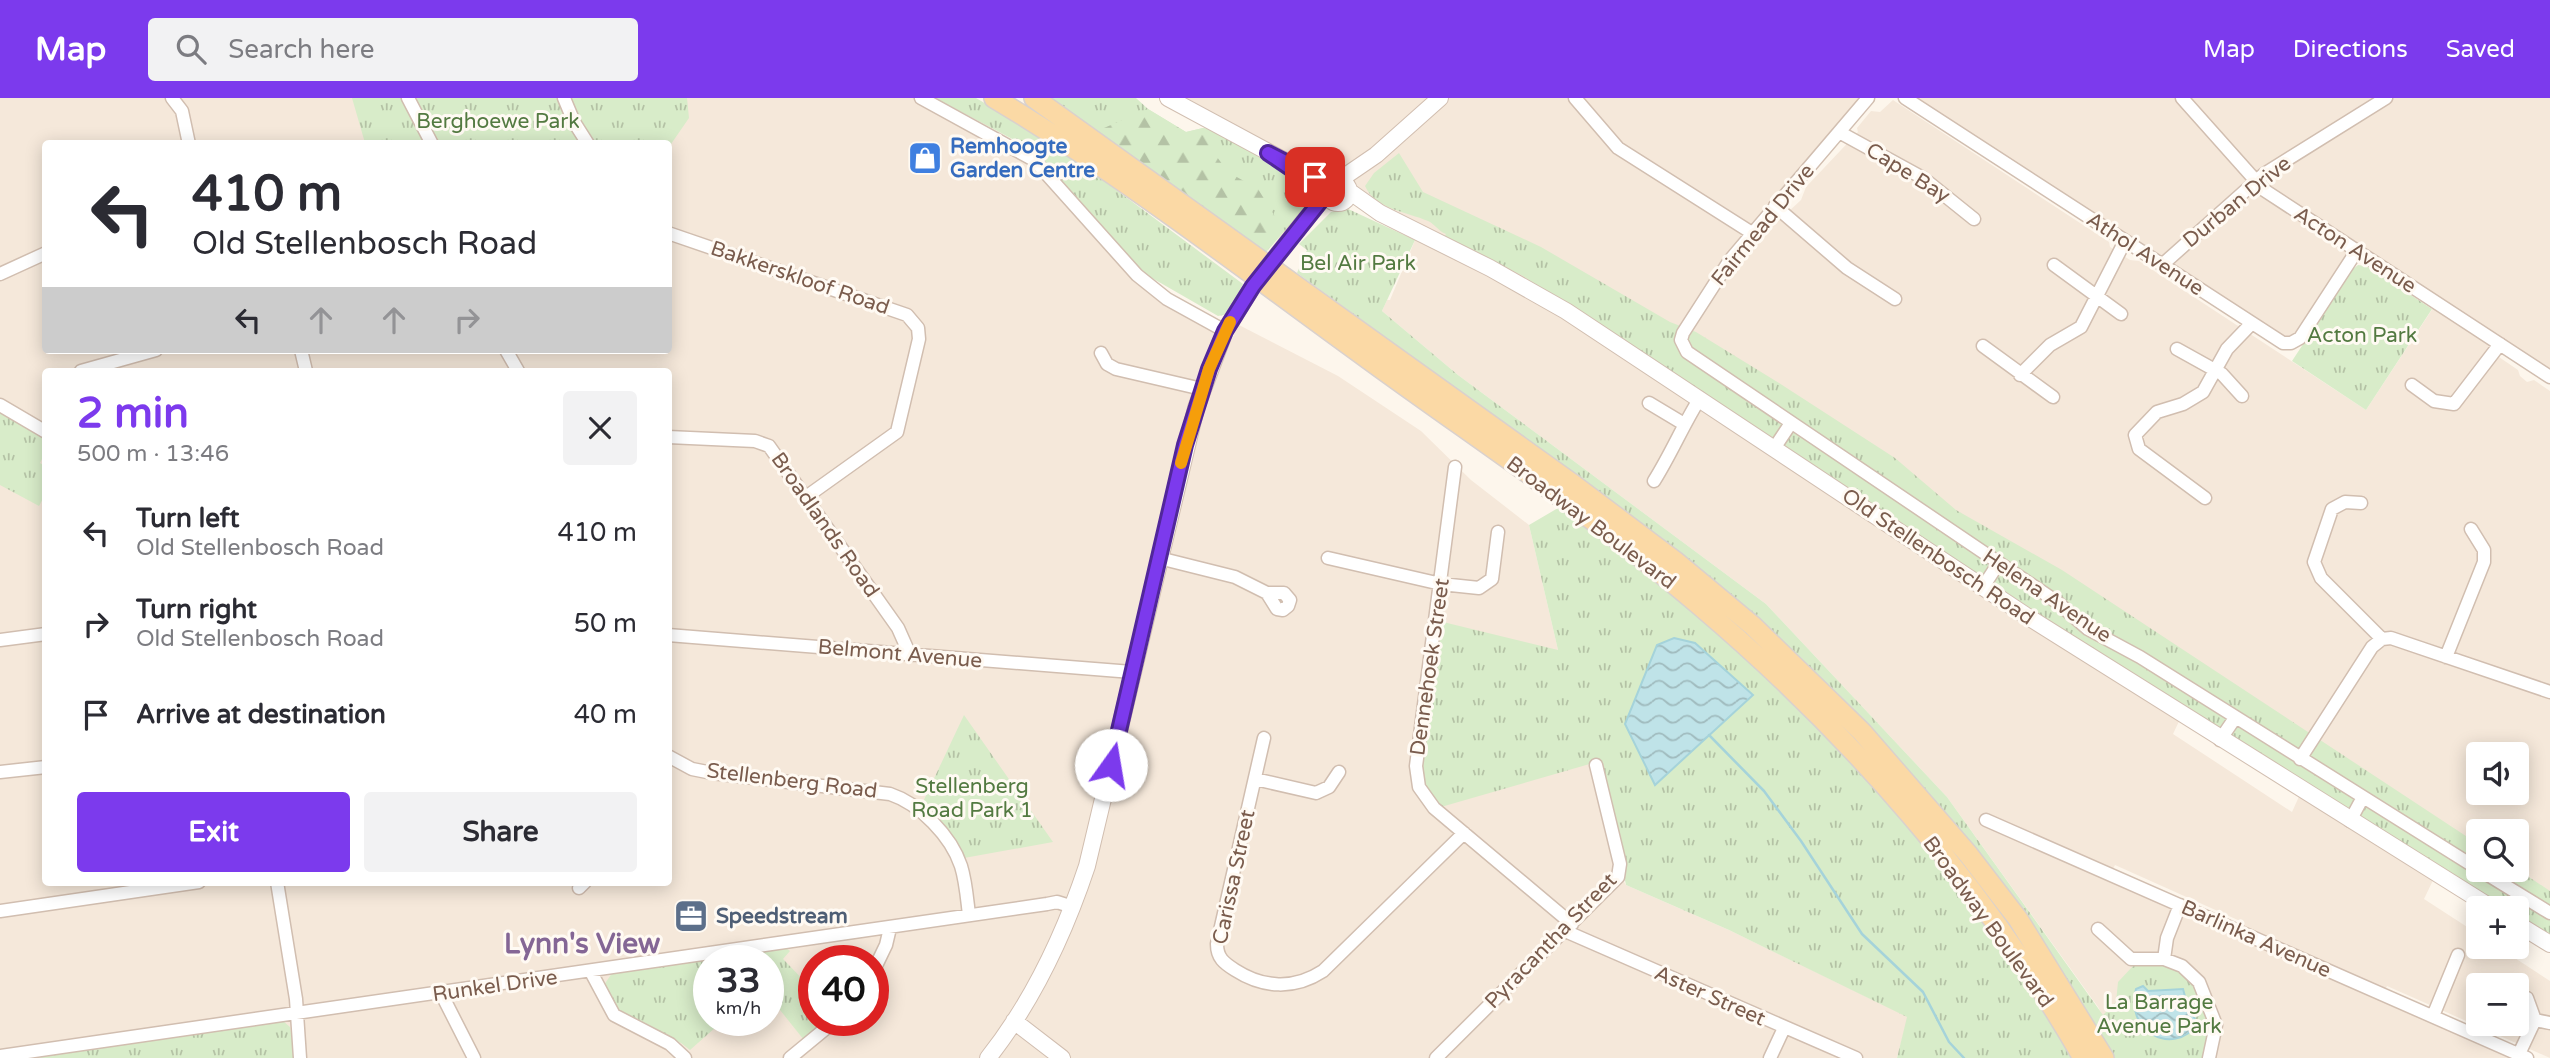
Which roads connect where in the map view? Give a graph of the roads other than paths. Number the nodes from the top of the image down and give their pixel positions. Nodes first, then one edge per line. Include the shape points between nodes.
1 (172, 98) edge
2 (408, 98) edge
3 (564, 98) edge
4 (921, 98) edge
5 (994, 98) edge
6 (1034, 98) edge
7 (1168, 98) edge
8 (1440, 98) edge
9 (1575, 98) edge
10 (1868, 98) edge
11 (1905, 98) edge
12 (2182, 98) edge
13 (2386, 98) edge
14 (1839, 132) junction
15 (188, 140) edge
16 (430, 140) edge
17 (586, 140) edge
18 (1268, 153) junction
19 (1373, 160) junction
20 (1289, 162) junction
21 (1353, 172) junction
22 (2256, 182) junction
23 (1340, 193) junction
24 (1775, 206) junction
25 (1974, 219) dead end
26 (1752, 233) junction
27 (672, 234) edge
28 (2125, 241) junction
29 (2356, 251) junction
30 (42, 255) edge
31 (2054, 265) dead end
32 (2162, 265) junction
33 (0, 274) edge
34 (2098, 295) junction
35 (1895, 299) dead end
36 (2122, 314) dead end
37 (2251, 324) junction
38 (1229, 325) junction
39 (2500, 344) junction
40 (1983, 346) dead end
41 (2177, 349) dead end
42 (1101, 353) dead end
43 (142, 354) edge
44 (1694, 358) joint
45 (91, 368) edge
46 (2216, 371) junction
47 (2020, 375) junction
48 (2550, 377) edge
49 (2413, 385) dead end
50 (1202, 389) junction
51 (2242, 396) dead end
52 (2053, 397) dead end
53 (1700, 398) junction
54 (1649, 403) dead end
55 (0, 405) edge
56 (1791, 423) junction
57 (1684, 424) junction
58 (42, 428) edge
59 (672, 437) edge
60 (1775, 447) junction
61 (1455, 467) dead end
62 (1654, 481) dead end
63 (806, 497) junction
64 (2205, 498) dead end
65 (2361, 503) dead end
66 (2471, 529) dead end
67 (1498, 532) dead end
68 (1159, 558) junction
69 (1328, 558) dead end
70 (1998, 564) junction
71 (1441, 584) junction
72 (1983, 587) junction
73 (1268, 593) dead end
74 (42, 635) edge
75 (672, 635) edge
76 (2382, 639) junction
77 (0, 640) edge
78 (910, 655) junction
79 (2446, 657) junction
80 (1132, 672) junction
81 (2550, 692) edge
82 (2235, 718) junction
83 (1264, 738) dead end
84 (2220, 740) junction
85 (672, 757) edge
86 (2300, 759) junction
87 (1596, 765) dead end
88 (42, 767) edge
89 (0, 772) edge
90 (1339, 772) dead end
91 (1255, 779) junction
92 (2363, 797) junction
93 (1986, 820) dead end
94 (2350, 821) junction
95 (1464, 833) junction
96 (2466, 861) edge
97 (2500, 882) edge
98 (172, 886) edge
99 (278, 886) edge
100 (2472, 896) edge
101 (2180, 905) junction
102 (1073, 907) junction
103 (0, 912) edge
104 (2550, 913) edge
105 (969, 915) junction
106 (1568, 927) junction
107 (890, 928) junction
108 (2098, 929) dead end
109 (2529, 931) edge
110 (2550, 944) edge
111 (887, 945) edge
112 (2458, 956) dead end
113 (2164, 959) junction
114 (591, 972) junction
115 (441, 993) junction
116 (2529, 1004) edge
117 (296, 1013) junction
118 (2433, 1016) junction
119 (2535, 1020) junction
120 (1014, 1021) junction
121 (2550, 1023) edge
122 (1784, 1028) junction
123 (817, 1036) edge
124 (21, 1055) edge
125 (0, 1056) edge
126 (2523, 1056) edge
127 (300, 1058) edge
128 (474, 1058) edge
129 (685, 1058) edge
130 (790, 1058) edge
131 (988, 1058) edge
132 (1062, 1058) edge
133 (1436, 1058) edge
134 (1770, 1058) edge
135 (1856, 1058) edge
136 (2082, 1058) edge
137 (2104, 1058) edge
138 (2209, 1058) edge

1 - 15 street via 182,111
2 - 16 street
3 - 17 street
4 - 38 street via 1034,160 1137,275 1156,290
5 - 136 main road, Broadway Boulevard via 1080,152 1556,495 1740,640 1844,741 1942,854 2013,949
6 - 137 main road, Broadway Boulevard via 1574,485 1753,626 1862,732 1968,854 2018,919
7 - 18 street, Old Stellenbosch Road
8 - 19 street
9 - 26 street via 1618,148
10 - 14 street, Fairmead Drive
11 - 28 street, Athol Avenue
12 - 22 street, Acton Avenue
13 - 22 street, Durban Drive
14 - 24 street, Fairmead Drive
14 - 25 street, Cape Bay via 1923,178
18 - 20 street, Old Stellenbosch Road
18 - 23 street, Old Stellenbosch Road
19 - 21 street
19 - 23 street
20 - 21 street via 1326,173
20 - 23 street, Old Stellenbosch Road
21 - 23 street
22 - 29 street, Acton Avenue
22 - 32 street, Durban Drive
23 - 38 street, bridge via 1293,235
23 - 53 street, Old Stellenbosch Road via 1566,311
24 - 26 street, Fairmead Drive
24 - 35 street via 1847,268
26 - 44 street, Fairmead Drive via 1683,333 1683,347
27 - 63 street, Bakkerskloof Road via 907,315 918,328 897,432
28 - 32 street, Athol Avenue
28 - 34 street
29 - 37 street, Athol Avenue via 2296,342 2283,343
29 - 39 street, Acton Avenue
30 - 33 street
31 - 34 street
32 - 37 street, Athol Avenue
34 - 36 street
34 - 47 street via 2081,327 2050,345
37 - 46 street via 2227,349
38 - 50 street
39 - 48 street, Acton Avenue
39 - 49 street via 2454,404 2434,401
40 - 47 street
41 - 46 street
42 - 50 street via 1116,369
43 - 45 street
44 - 56 street, Helena Avenue
46 - 51 street
46 - 64 street via 2199,396 2152,415 2135,439 2138,449
47 - 52 street
50 - 68 street
53 - 57 street
53 - 60 street, Old Stellenbosch Road
54 - 57 street
55 - 58 street
56 - 60 street
56 - 70 street, Helena Avenue
57 - 62 street
59 - 63 street, Broadlands Road via 762,443 775,453
60 - 72 street, Old Stellenbosch Road
61 - 71 street, Dennehoek Street
63 - 78 street, Broadlands Road via 898,628
65 - 76 street via 2345,502 2329,514 2315,553 2315,567
66 - 79 street via 2484,550 2484,562
67 - 71 street via 1488,584 1479,588
68 - 73 street via 1235,577
68 - 80 street
69 - 71 street
70 - 72 street
70 - 82 street, Helena Avenue via 2088,629
71 - 95 street, Dennehoek Street via 1416,774 1427,801
72 - 84 street, Old Stellenbosch Road
74 - 77 street
75 - 78 street, Belmont Avenue
76 - 79 street
76 - 86 street via 2372,647
78 - 80 street, Belmont Avenue
79 - 81 street
80 - 102 street via 1087,866
82 - 84 street
82 - 86 street, Helena Avenue
83 - 91 street, Carissa Street
84 - 94 street, Old Stellenbosch Road
85 - 105 street, Stellenberg Road via 692,769 712,773 902,798 923,812 955,853
86 - 92 street, Helena Avenue
87 - 106 street, Pyracantha Street via 1620,873
88 - 89 street
90 - 91 street via 1329,787 1316,793
91 - 95 street, Carissa Street via 1216,944 1226,965 1265,984 1302,982 1323,971
92 - 94 street
92 - 96 street, Helena Avenue
93 - 101 street, Barlinka Avenue
94 - 100 street, Old Stellenbosch Road
95 - 106 street, Dennehoek Street
97 - 104 street, Helena Avenue
98 - 103 street
99 - 117 street
101 - 113 street via 2166,938
101 - 118 street, Barlinka Avenue
102 - 105 street, Runkel Drive via 1057,902
102 - 120 street via 1049,961
105 - 107 street, Runkel Drive
106 - 122 street, Aster Street
106 - 133 street, Pyracantha Street
107 - 111 street
107 - 114 street, Runkel Drive
108 - 113 street via 2132,959
109 - 110 street
112 - 118 street
113 - 138 street via 2188,970 2203,988 2217,1026
114 - 115 street, Runkel Drive
114 - 129 street via 614,1015 670,1044
115 - 117 street, Runkel Drive
115 - 128 street
116 - 119 street
117 - 124 street, Runkel Drive
117 - 127 street
118 - 126 street, Barlinka Avenue
119 - 121 street
119 - 126 street
120 - 131 street
120 - 132 street
122 - 134 street
122 - 135 street, Aster Street
123 - 130 street
124 - 125 street, Runkel Drive

